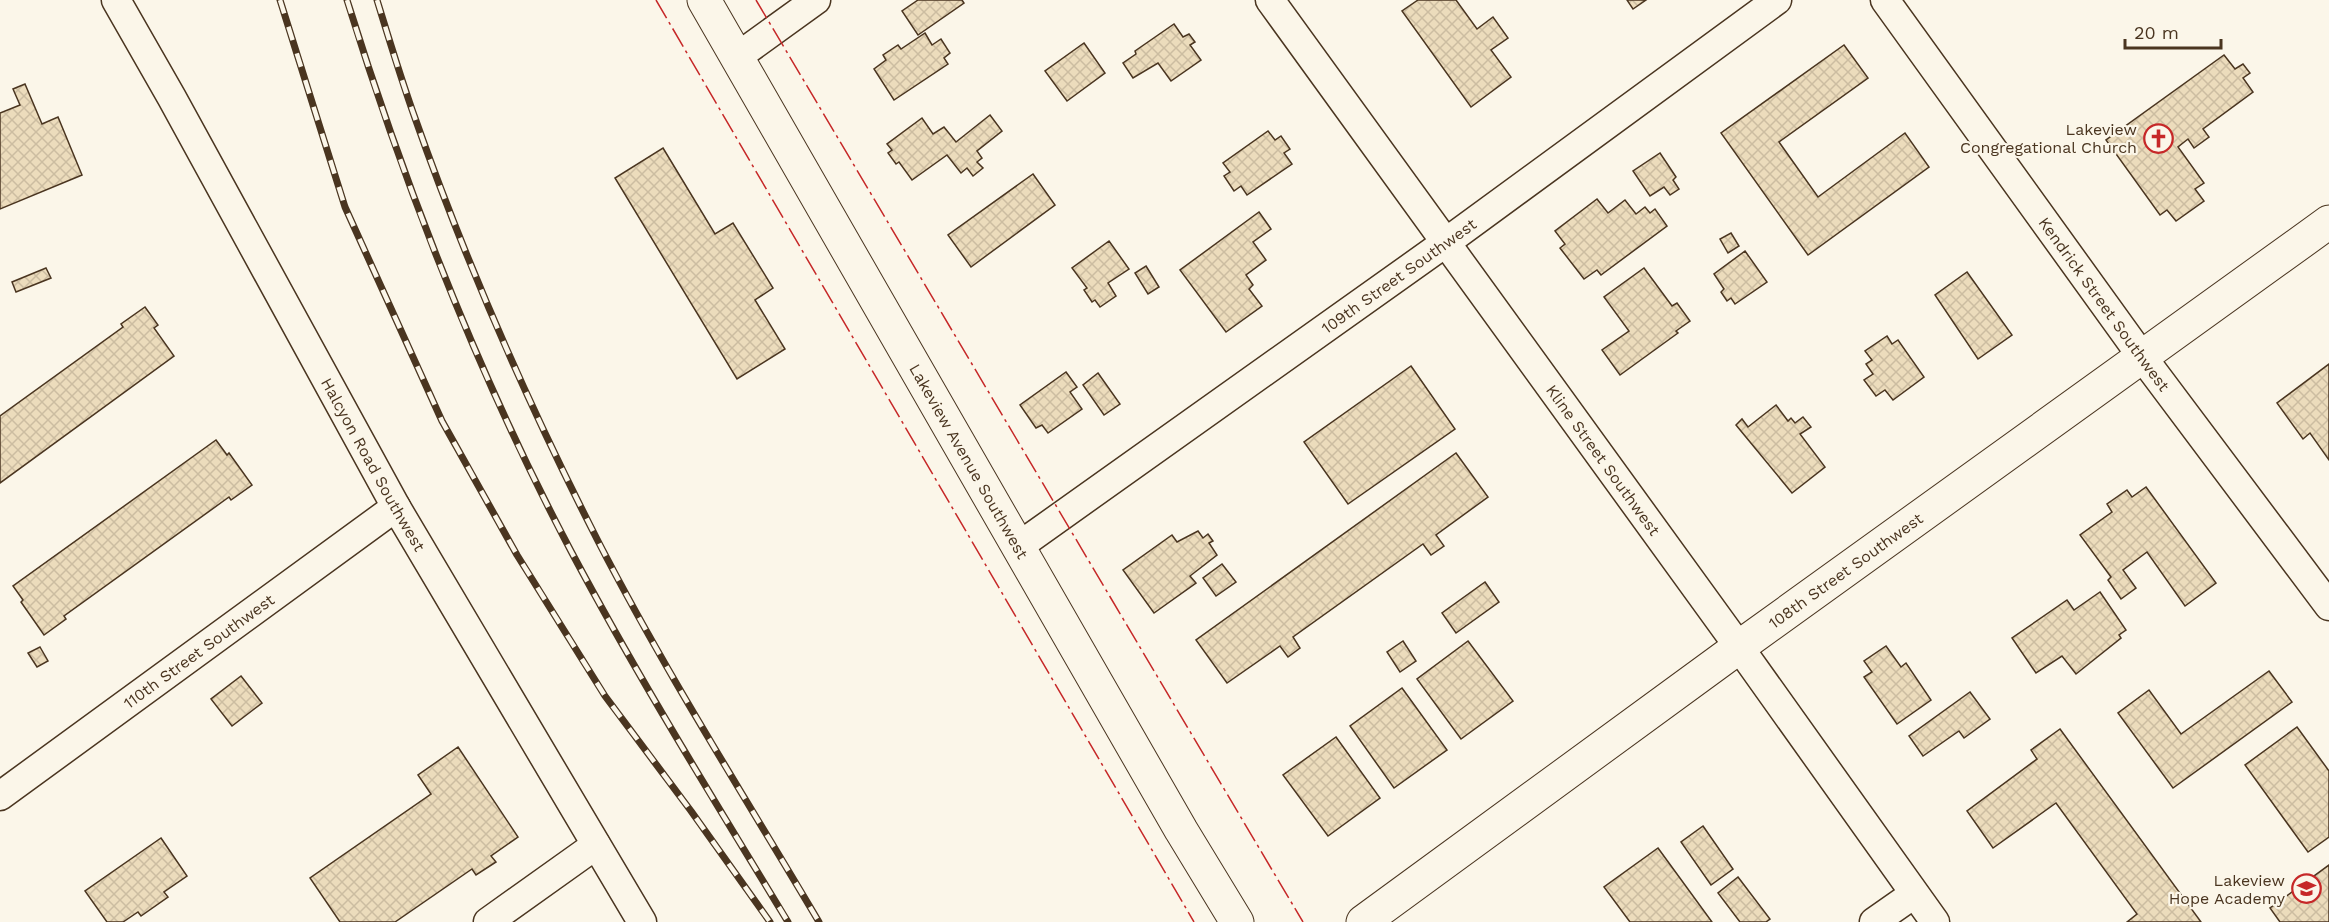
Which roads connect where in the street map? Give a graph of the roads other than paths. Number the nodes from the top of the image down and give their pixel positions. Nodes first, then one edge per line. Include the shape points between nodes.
1 (116, 0) edge
2 (704, 0) edge
3 (816, 0) edge
4 (1270, 0) edge
5 (1777, 0) edge
6 (1885, 0) edge
7 (737, 57) junction
8 (2329, 222) edge
9 (1445, 243) junction
10 (2143, 358) junction
11 (396, 507) junction
12 (1019, 546) junction
13 (2329, 606) edge
14 (1739, 647) junction
15 (0, 796) edge
16 (596, 845) junction
17 (1914, 894) junction
18 (488, 922) edge
19 (642, 922) edge
20 (1237, 922) edge
21 (1363, 922) edge
22 (1875, 922) edge
23 (1935, 922) edge

1 - 11 street, Halcyon Road Southwest
2 - 7 street, Lakeview Avenue Southwest
3 - 7 street
4 - 9 street, Kline Street Southwest
5 - 9 street, 109th Street Southwest
6 - 10 street, Kendrick Street Southwest
7 - 12 street, Lakeview Avenue Southwest
8 - 10 street, 108th Street Southwest
9 - 12 street, 109th Street Southwest
9 - 14 street, Kline Street Southwest
10 - 13 street, Kendrick Street Southwest
10 - 14 street, 108th Street Southwest
11 - 15 street, 110th Street Southwest
11 - 16 street, Halcyon Road Southwest
12 - 20 street, Lakeview Avenue Southwest
14 - 17 street, Kline Street Southwest
14 - 21 street, 108th Street Southwest
16 - 18 street
16 - 19 street, Halcyon Road Southwest
17 - 22 street
17 - 23 street, Kline Street Southwest

